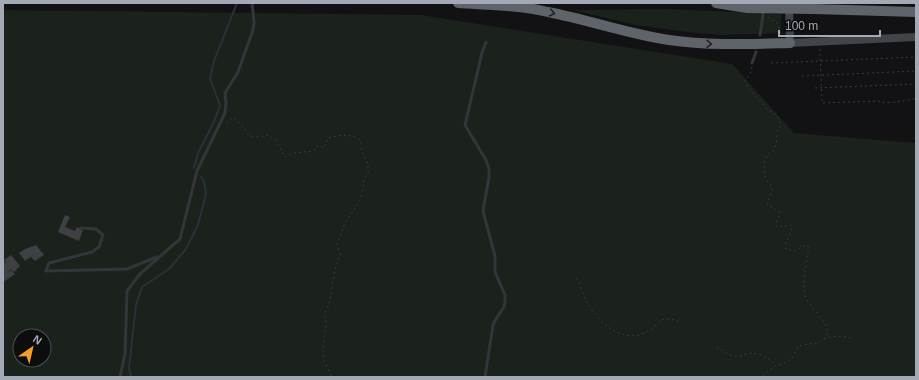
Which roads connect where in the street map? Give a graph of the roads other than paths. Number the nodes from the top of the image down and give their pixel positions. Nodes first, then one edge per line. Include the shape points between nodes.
1 (252, 3) edge
2 (458, 3) edge
3 (716, 3) edge
4 (762, 3) edge
5 (789, 3) edge
6 (814, 5) edge
7 (916, 12) edge
8 (760, 35) dead end
9 (916, 37) edge
10 (486, 42) dead end
11 (790, 42) junction
12 (756, 52) dead end
13 (752, 63) road end
14 (81, 228) dead end
15 (161, 256) junction
16 (120, 377) edge
17 (485, 377) edge

1 - 15 lane via 253,30 238,72 225,93 225,113 197,171 180,239
2 -> 11 highway via 546,11 670,40 720,44
3 - 6 highway, bridge via 747,8
4 - 8 lane
5 - 11 main road
6 - 7 highway
9 - 11 main road
10 - 17 lane via 465,125 489,169 483,210 495,256 495,272 505,296 504,307 493,325
12 - 13 lane
14 - 15 lane via 96,229 103,235 99,247 92,252 49,263 46,271 127,269
15 - 16 lane via 140,274 127,291 125,354

